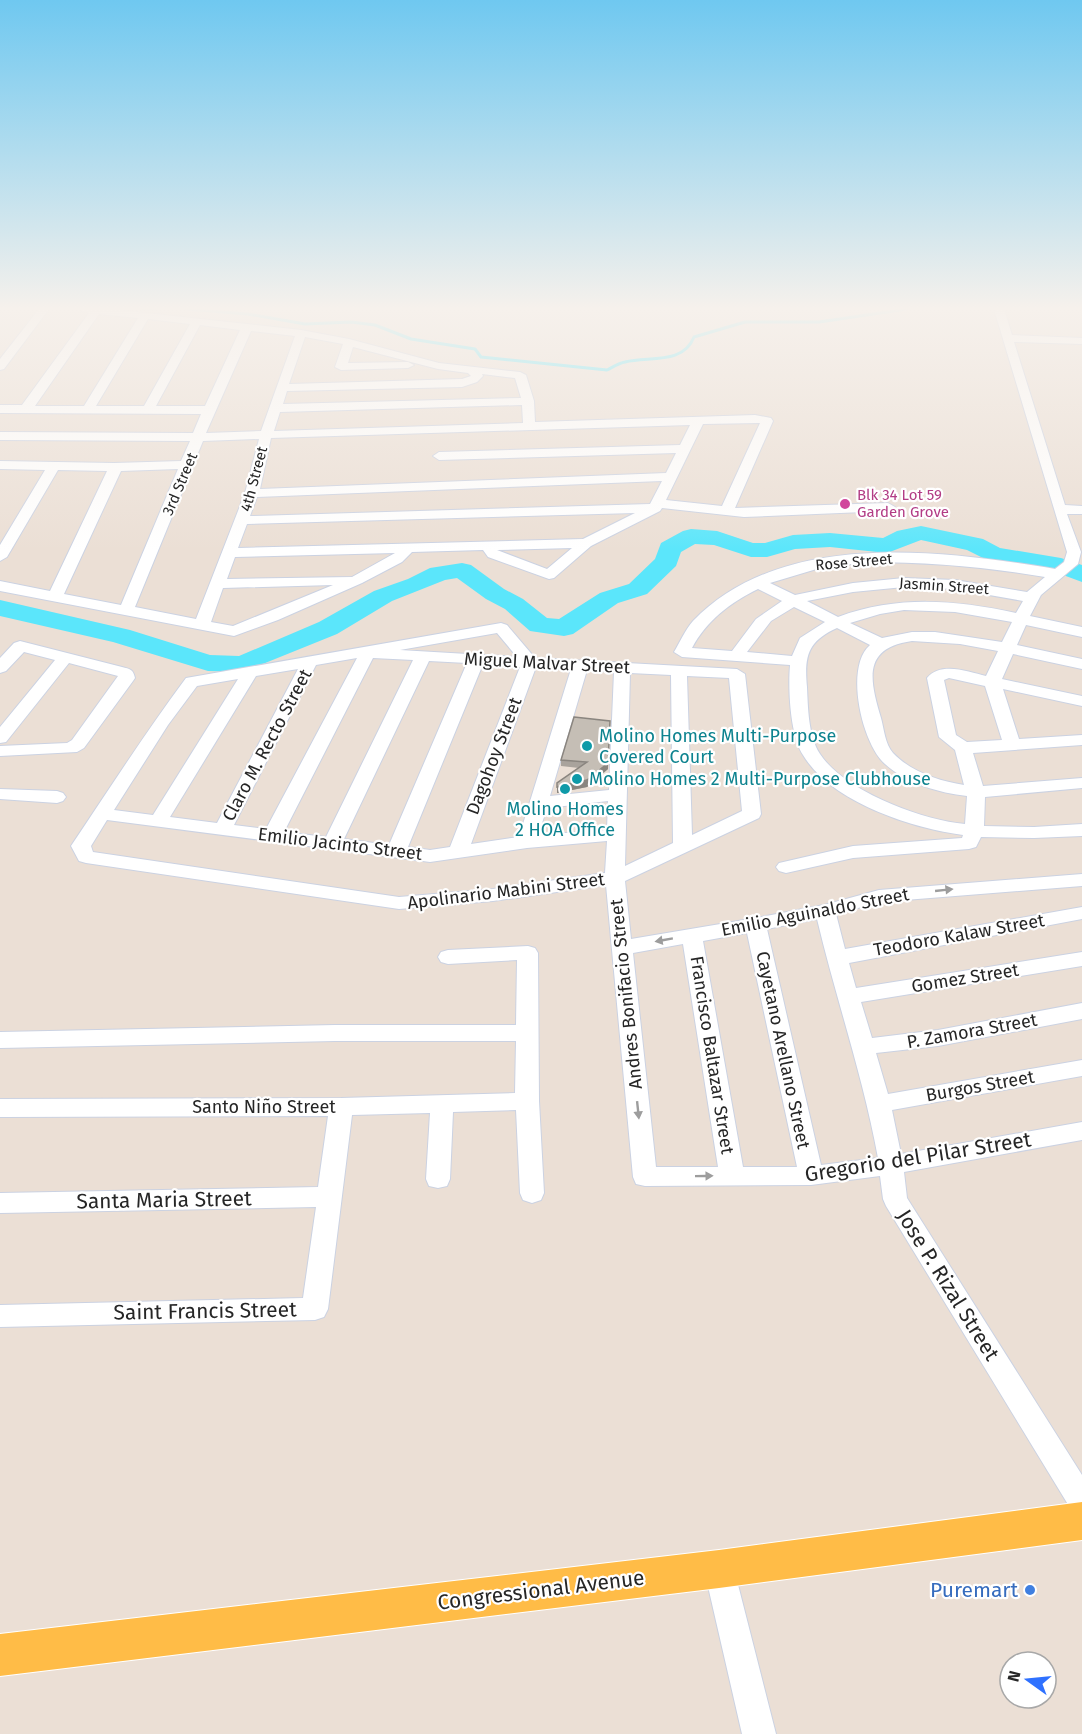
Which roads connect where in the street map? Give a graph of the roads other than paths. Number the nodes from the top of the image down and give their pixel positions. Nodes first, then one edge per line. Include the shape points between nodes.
1 (39, 390) edge
2 (99, 390) edge
3 (159, 390) edge
4 (218, 390) edge
5 (281, 390) edge
6 (525, 390) edge
7 (1023, 390) edge
8 (528, 401) junction
9 (275, 408) junction
10 (0, 409) edge
11 (26, 409) junction
12 (87, 410) junction
13 (148, 410) junction
14 (209, 410) junction
15 (698, 421) junction
16 (529, 426) junction
17 (436, 429) junction
18 (266, 435) junction
19 (0, 436) edge
20 (200, 436) junction
21 (682, 449) junction
22 (0, 465) edge
23 (54, 465) junction
24 (188, 465) junction
25 (114, 467) junction
26 (439, 471) junction
27 (671, 477) junction
28 (252, 493) junction
29 (656, 505) junction
30 (888, 507) dead end
31 (1059, 509) junction
32 (1082, 510) edge
33 (727, 511) junction
34 (242, 520) junction
35 (586, 543) junction
36 (487, 546) junction
37 (408, 549) junction
38 (230, 553) junction
39 (0, 557) edge
40 (1062, 570) junction
41 (357, 580) junction
42 (285, 581) junction
43 (758, 582) junction
44 (218, 584) junction
45 (0, 586) edge
46 (56, 595) junction
47 (1032, 598) junction
48 (795, 600) junction
49 (127, 608) junction
50 (273, 617) junction
51 (1020, 620) junction
52 (837, 622) junction
53 (202, 624) junction
54 (1082, 632) edge
55 (0, 641) edge
56 (881, 644) junction
57 (20, 646) junction
58 (1008, 649) junction
59 (362, 653) junction
60 (423, 656) junction
61 (65, 658) junction
62 (477, 659) junction
63 (311, 660) junction
64 (799, 661) junction
65 (530, 662) junction
66 (1082, 664) edge
67 (580, 665) junction
68 (737, 665) junction
69 (0, 668) edge
70 (622, 668) junction
71 (679, 671) junction
72 (250, 673) junction
73 (992, 682) junction
74 (1082, 701) edge
75 (0, 738) edge
76 (1082, 740) edge
77 (1012, 745) junction
78 (963, 748) junction
79 (0, 751) edge
80 (1082, 783) edge
81 (976, 793) junction
82 (0, 794) edge
83 (617, 795) junction
84 (57, 797) dead end
85 (539, 803) junction
86 (100, 814) junction
87 (158, 822) junction
88 (223, 829) junction
89 (1082, 830) edge
90 (974, 831) junction
91 (616, 835) junction
92 (273, 837) junction
93 (527, 842) junction
94 (333, 844) junction
95 (683, 848) junction
96 (459, 850) junction
97 (396, 852) junction
98 (786, 867) dead end
99 (615, 878) junction
100 (1082, 880) edge
101 (825, 911) junction
102 (1082, 913) edge
103 (756, 925) junction
104 (692, 935) junction
105 (621, 948) junction
106 (448, 957) dead end
107 (836, 958) junction
108 (1082, 959) edge
109 (848, 997) junction
110 (1082, 1011) edge
111 (526, 1033) junction
112 (0, 1040) edge
113 (862, 1047) junction
114 (1082, 1068) edge
115 (527, 1101) junction
116 (442, 1104) junction
117 (879, 1104) junction
118 (341, 1107) junction
119 (0, 1108) edge
120 (1082, 1131) edge
121 (892, 1165) junction
122 (732, 1176) junction
123 (811, 1176) junction
124 (645, 1177) joint
125 (438, 1179) dead end
126 (532, 1193) dead end
127 (329, 1197) junction
128 (0, 1203) edge
129 (0, 1316) edge
130 (1082, 1501) edge
131 (1082, 1521) edge
132 (719, 1569) junction
133 (0, 1654) edge
134 (759, 1734) edge

1 - 11 street
2 - 12 street
3 - 13 street
4 - 14 street, 3rd Street
5 - 9 street, 4th Street
6 - 8 street
7 - 31 street
8 - 9 street
8 - 16 street
9 - 18 street, 4th Street
10 - 11 street
11 - 12 street
12 - 13 street
13 - 14 street
14 - 20 street, 3rd Street
15 - 16 street
15 - 21 street
15 - 33 street via 767,421
16 - 17 street
17 - 18 street
17 - 26 street
18 - 20 street
18 - 28 street, 4th Street
19 - 20 street
20 - 24 street, 3rd Street
21 - 26 street
21 - 27 street
22 - 23 street
23 - 25 street
23 - 39 street
24 - 25 street
24 - 49 street, 3rd Street
25 - 46 street
26 - 27 street
26 - 28 street
27 - 29 street
28 - 34 street, 4th Street
29 - 33 street
29 - 34 street
29 - 35 street
30 - 33 street
31 - 32 street
31 - 40 street via 1074,552
34 - 38 street, 4th Street
35 - 36 street
35 - 36 street via 549,575 493,554
36 - 37 street
37 - 38 street
37 - 41 street
38 - 44 street, 4th Street
40 - 43 street, Rose Street via 896,558 812,565
40 - 47 street
41 - 42 street
41 - 50 street
42 - 44 street
42 - 50 street
43 - 48 street
43 - 68 street, Rose Street via 716,608 697,627 682,652
44 - 53 street, 4th Street
45 - 46 street
46 - 49 street
47 - 48 street, Jasmin Street via 956,584 896,581 860,584
47 - 51 street
48 - 52 street
48 - 68 street, Jasmin Street via 772,612 752,632
49 - 53 street
50 - 53 street via 234,631
51 - 52 street via 972,610 909,606 881,609
51 - 54 street
51 - 58 street
52 - 56 street
52 - 64 street via 806,641
55 - 57 street
56 - 58 street via 911,636
56 - 81 street via 866,661 862,681 881,749 893,762 926,780
57 - 61 street
57 - 69 street
58 - 66 street
58 - 73 street
59 - 60 street, Miguel Malvar Street
59 - 63 street
59 - 65 street via 501,628
59 - 92 street
60 - 62 street, Miguel Malvar Street
60 - 94 street
61 - 75 street
61 - 79 street via 126,673 127,678 78,744 64,750
62 - 65 street, Miguel Malvar Street
62 - 97 street
63 - 72 street
63 - 88 street, Claro M. Recto Street
64 - 68 street
64 - 90 street via 798,686 807,746 827,772 891,811 935,826
65 - 67 street, Miguel Malvar Street
65 - 96 street, Dagohoy Street
67 - 70 street, Miguel Malvar Street
67 - 85 street
68 - 71 street, Miguel Malvar Street
68 - 95 street, Apolinario Mabini Street via 752,814
70 - 71 street, Miguel Malvar Street
70 - 83 street, Andres Bonifacio Street
71 - 95 street
72 - 86 street via 192,682
72 - 87 street
73 - 74 street
73 - 77 street
73 - 78 street via 948,673 935,678 948,736
76 - 77 street
77 - 78 street
78 - 81 street
80 - 81 street
81 - 90 street
82 - 84 street
83 - 85 street
83 - 91 street, Andres Bonifacio Street
85 - 93 street
86 - 87 street, Emilio Jacinto Street
86 - 99 street, Apolinario Mabini Street via 81,846 86,857 399,903
87 - 88 street, Emilio Jacinto Street
88 - 92 street, Emilio Jacinto Street
89 - 90 street
90 - 98 street via 969,843 853,852
91 - 93 street, Emilio Jacinto Street
91 - 99 street, Andres Bonifacio Street
92 - 94 street, Emilio Jacinto Street
93 - 96 street, Emilio Jacinto Street
94 - 97 street, Emilio Jacinto Street
95 - 99 street, Apolinario Mabini Street
96 - 97 street, Emilio Jacinto Street via 430,856
99 - 105 street, Andres Bonifacio Street
101 -> 100 street, Emilio Aguinaldo Street via 879,896
101 - 103 street, Emilio Aguinaldo Street
101 - 107 street, Jose P. Rizal Street
102 - 107 street, Teodoro Kalaw Street
103 - 104 street, Emilio Aguinaldo Street
103 - 123 street, Cayetano Arellano Street
104 -> 105 street, Emilio Aguinaldo Street
104 - 122 street, Francisco Baltazar Street
105 -> 124 street, Andres Bonifacio Street
106 - 111 street via 528,953
107 - 109 street, Jose P. Rizal Street
108 - 109 street, Gomez Street
109 - 113 street, Jose P. Rizal Street
110 - 113 street, P. Zamora Street via 938,1038
111 - 112 street
111 - 115 street
113 - 117 street, Jose P. Rizal Street
114 - 117 street, Burgos Street
115 - 116 street, Santo Niño Street
115 - 126 street
116 - 118 street, Santo Niño Street
116 - 125 street
117 - 121 street, Jose P. Rizal Street
118 - 119 street, Santo Niño Street
118 - 127 street, Saint Francis Street
120 - 121 street, Gregorio del Pilar Street
121 - 123 street, Gregorio del Pilar Street
121 - 130 street, Jose P. Rizal Street via 895,1199
122 - 123 street, Gregorio del Pilar Street
124 -> 122 street, Gregorio del Pilar Street
127 - 128 street, Santa Maria Street
127 - 129 street, Saint Francis Street via 315,1309
131 - 132 main road, Congressional Avenue
132 - 133 main road, Congressional Avenue
132 - 134 street

